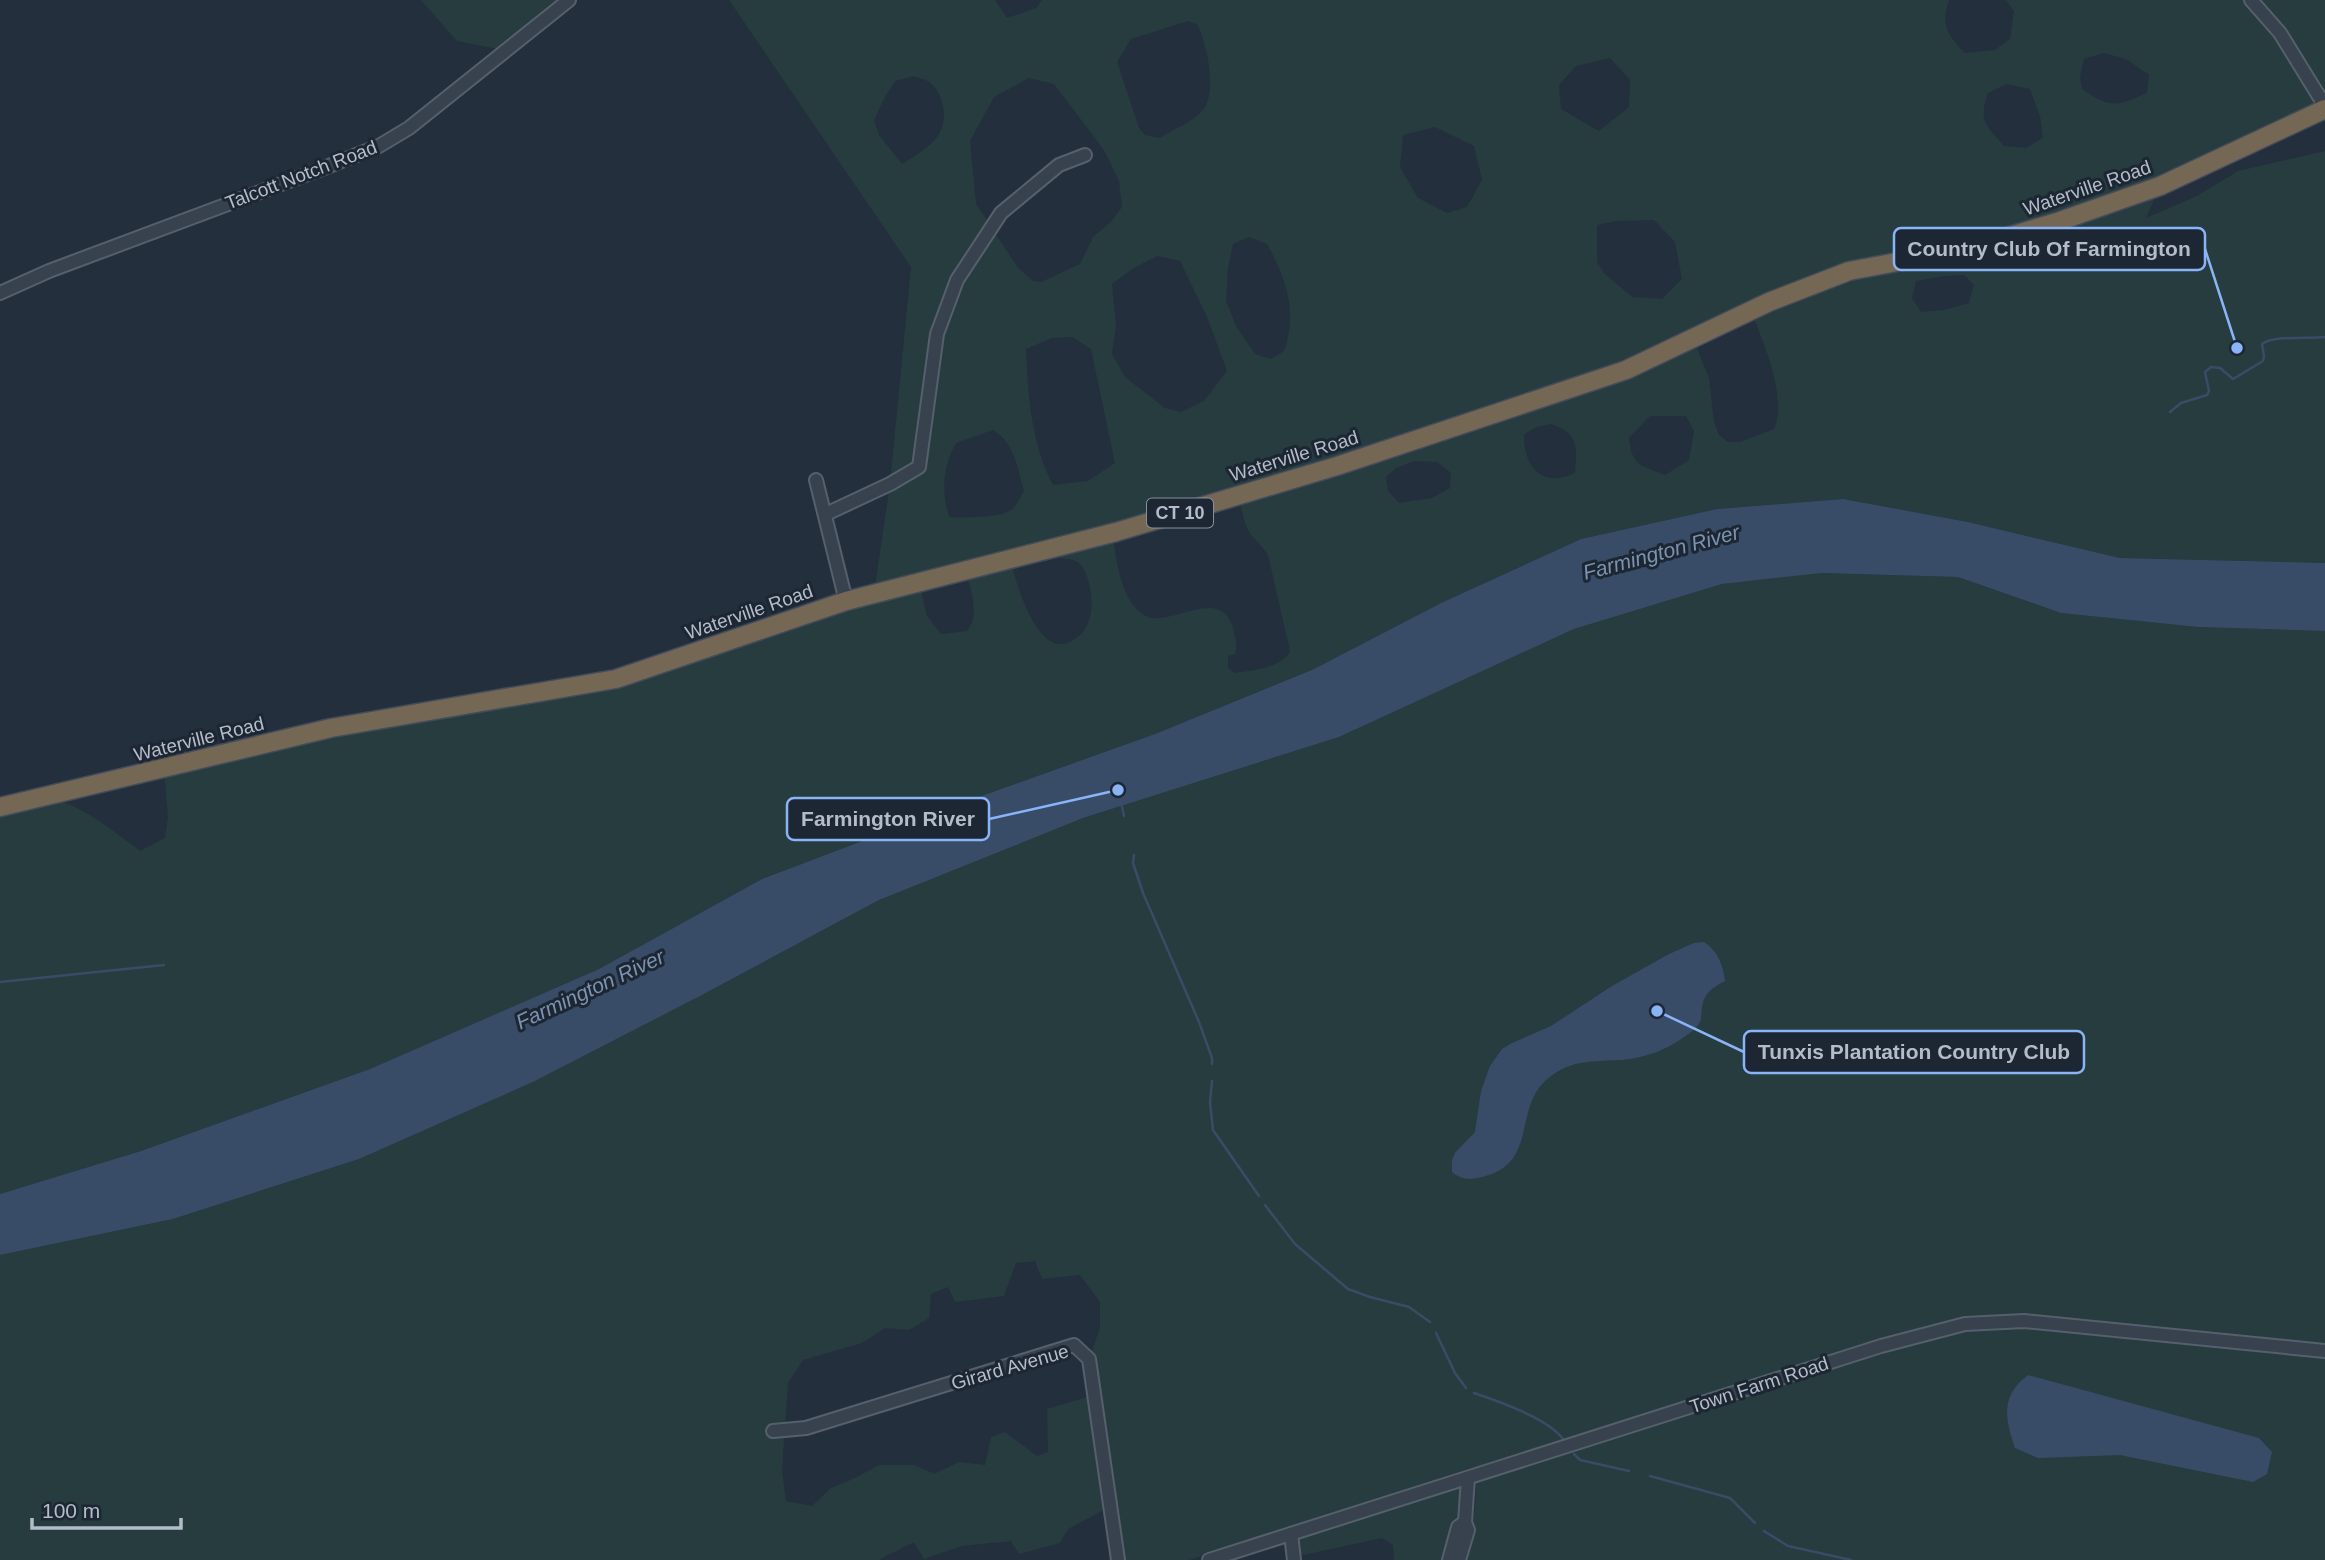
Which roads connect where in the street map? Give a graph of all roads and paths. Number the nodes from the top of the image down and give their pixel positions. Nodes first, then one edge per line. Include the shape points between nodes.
1 (569, 0) edge
2 (2251, 0) edge
3 (2325, 107) edge
4 (1085, 155) dead end
5 (0, 293) edge
6 (816, 480) dead end
7 (826, 514) junction
8 (846, 601) junction
9 (0, 807) edge
10 (2325, 1351) edge
11 (772, 1431) dead end
12 (1468, 1478) junction
13 (1465, 1522) junction
14 (1291, 1534) junction
15 (1118, 1560) edge
16 (1209, 1560) edge
17 (1294, 1560) edge
18 (1449, 1560) edge
19 (1459, 1560) edge

1 - 5 street, Talcott Notch Road via 409,128 379,146
2 - 3 street via 2280,33
3 - 8 highway, Waterville Road / CT 10 via 2160,186 1967,249 1849,271 1769,302 1626,370 1346,463 1116,532
4 - 7 street via 1059,165 1001,213 957,280 937,334 919,467
6 - 7 street
7 - 8 street
8 - 9 highway, Waterville Road / CT 10 via 616,679 331,729
10 - 12 street, Town Farm Road via 2024,1321 1965,1324 1881,1346
11 - 15 street, Girard Avenue via 806,1428 1074,1345 1089,1359
12 - 13 street
12 - 14 street, Town Farm Road
13 - 18 street via 1458,1527
13 - 19 street via 1468,1530
14 - 16 street, Town Farm Road
14 - 17 street

